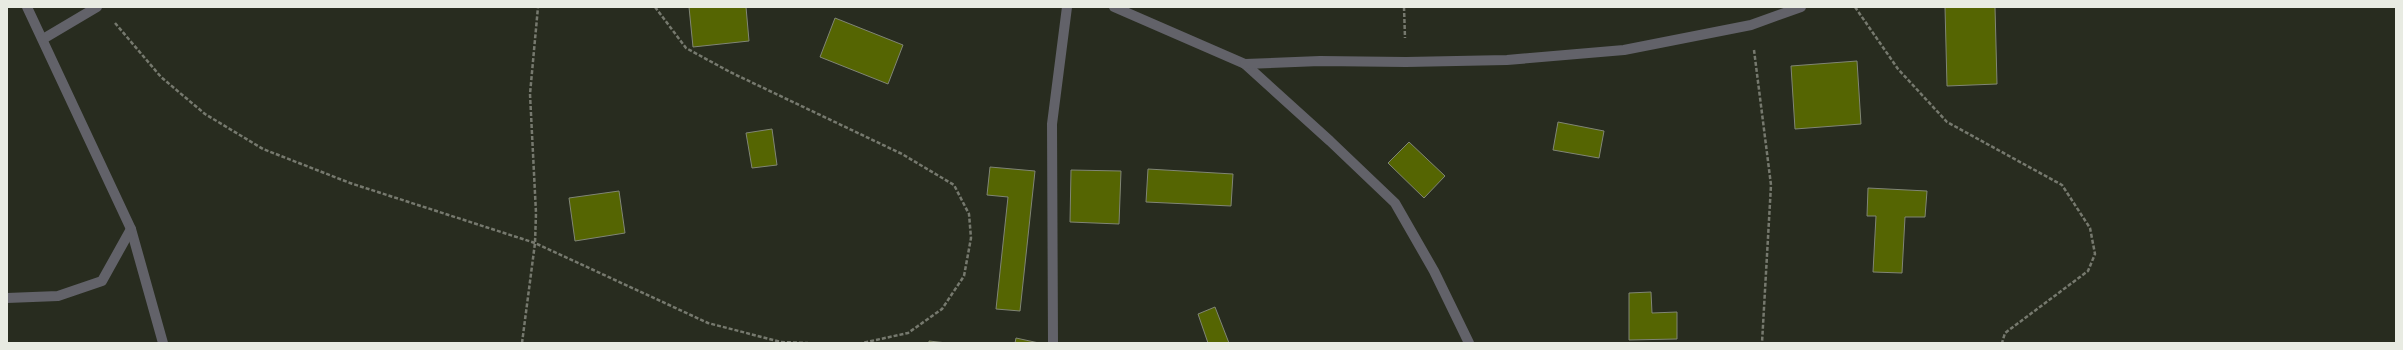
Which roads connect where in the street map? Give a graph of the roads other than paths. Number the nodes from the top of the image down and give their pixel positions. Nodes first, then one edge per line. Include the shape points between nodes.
1 (27, 7) edge
2 (97, 7) edge
3 (1067, 7) edge
4 (1114, 7) edge
5 (1801, 7) edge
6 (43, 39) junction
7 (1245, 64) junction
8 (131, 229) junction
9 (7, 298) edge
10 (163, 343) edge
11 (1053, 343) edge
12 (1470, 343) edge

1 - 6 street
2 - 6 street
3 - 11 street via 1052,124
4 - 7 street
5 - 7 street via 1751,25 1624,50 1507,60
6 - 8 street
7 - 12 street via 1395,203 1434,271
8 - 9 street via 102,281 58,296
8 - 10 street

